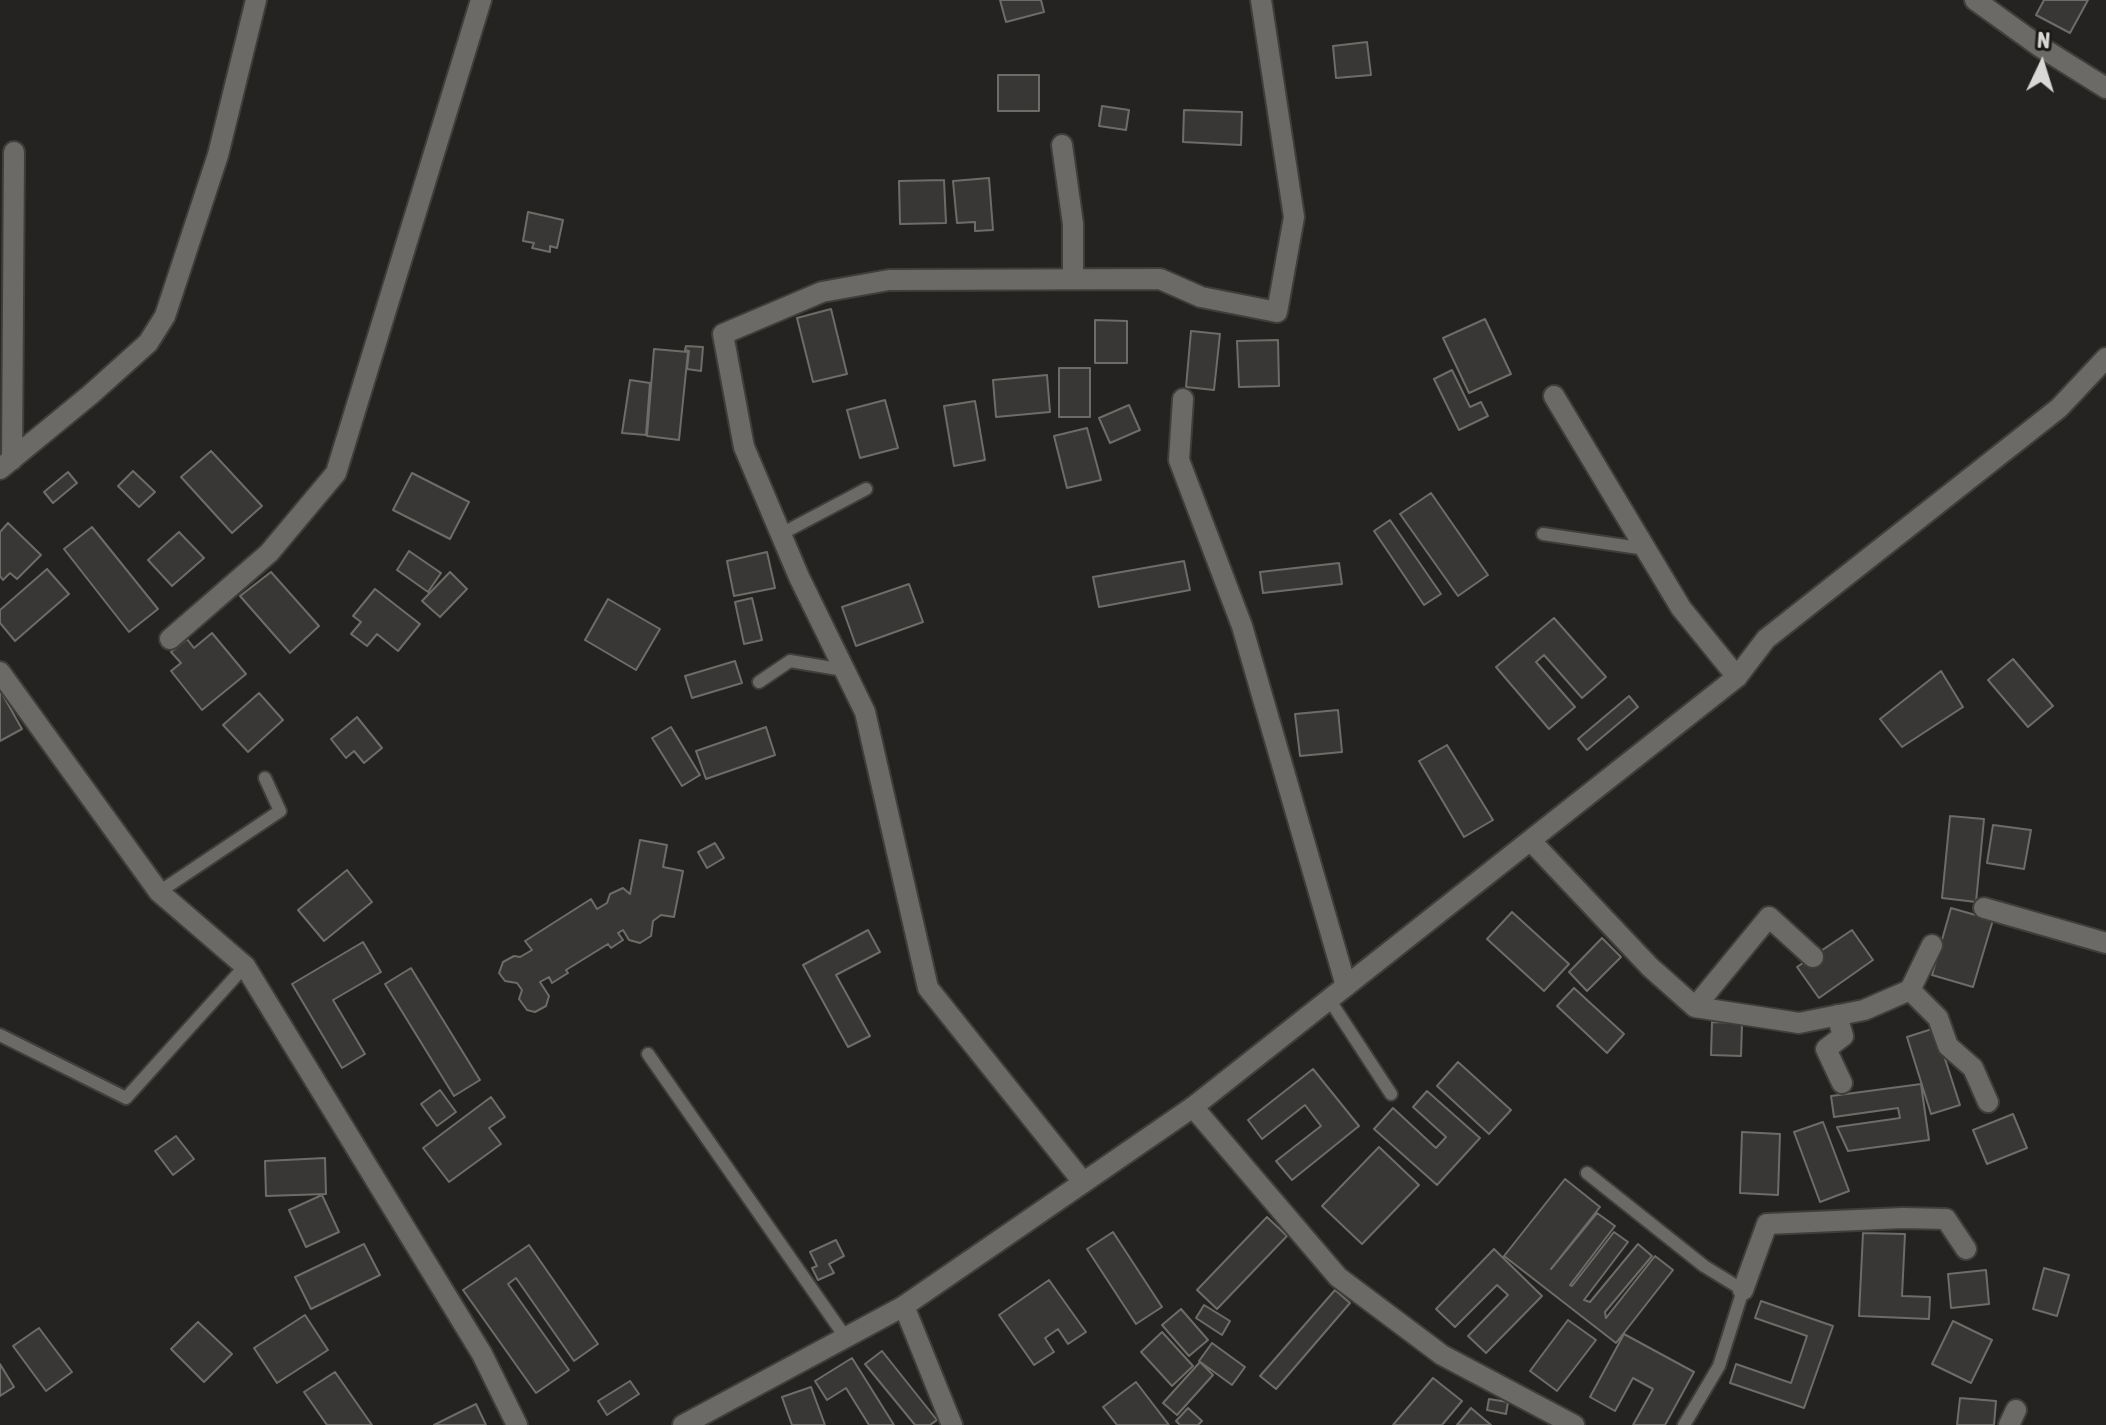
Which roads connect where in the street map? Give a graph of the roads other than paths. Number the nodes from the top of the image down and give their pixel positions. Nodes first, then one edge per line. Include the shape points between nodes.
1 (256, 0) edge
2 (481, 0) edge
3 (1261, 0) edge
4 (1975, 0) edge
5 (2106, 88) edge
6 (1062, 145) dead end
7 (14, 152) dead end
8 (1073, 279) junction
9 (2106, 358) edge
10 (1554, 396) dead end
11 (1183, 399) dead end
12 (6, 464) edge
13 (866, 489) dead end
14 (781, 534) junction
15 (1543, 534) dead end
16 (1646, 549) junction
17 (170, 639) dead end
18 (844, 670) junction
19 (0, 672) edge
20 (1737, 677) junction
21 (759, 682) dead end
22 (265, 778) dead end
23 (1531, 841) junction
24 (159, 892) junction
25 (1984, 908) dead end
26 (2106, 943) edge
27 (1932, 945) dead end
28 (1813, 957) dead end
29 (245, 966) junction
30 (1346, 986) junction
31 (1910, 990) junction
32 (1329, 999) junction
33 (1695, 1007) junction
34 (1837, 1015) junction
35 (0, 1035) edge
36 (648, 1054) dead end
37 (1842, 1083) dead end
38 (1391, 1094) dead end
39 (1988, 1102) dead end
40 (1193, 1107) junction
41 (1587, 1173) dead end
42 (1083, 1182) junction
43 (1966, 1249) dead end
44 (1743, 1290) junction
45 (904, 1306) junction
46 (846, 1338) junction
47 (517, 1425) edge
48 (683, 1425) edge
49 (952, 1425) edge
50 (1574, 1425) edge
51 (1684, 1425) edge

1 - 12 street via 218,155 165,316 148,343
2 - 17 street via 336,473 269,553
3 - 8 street via 1294,217 1277,312 1201,297 1160,279
4 - 5 street
6 - 8 street via 1073,224
7 - 12 street
8 - 14 street via 889,280 822,292 723,334 744,447
9 - 20 street via 2059,408 1766,639
10 - 16 street
11 - 30 street via 1179,460 1242,626
13 - 14 lane
14 - 18 street
15 - 16 lane
16 - 20 street via 1681,608
18 - 21 lane via 790,661
18 - 42 street via 865,712 928,988
19 - 24 street
20 - 23 street
22 - 24 lane via 280,811
23 - 30 street
23 - 33 street
24 - 29 street
25 - 26 street
27 - 31 street
28 - 33 street via 1769,917
29 - 35 lane via 126,1098
29 - 47 street via 482,1354
30 - 32 street
31 - 34 street via 1864,1010
31 - 39 street via 1938,1018 1948,1046 1973,1068
32 - 38 lane
32 - 40 street
33 - 34 street via 1799,1023
34 - 37 street via 1843,1036 1826,1049
36 - 46 lane
40 - 42 street
40 - 50 street via 1338,1277 1442,1355
41 - 44 lane via 1704,1266
42 - 45 street
43 - 44 street via 1946,1219 1767,1224
44 - 51 lane via 1719,1366
45 - 46 street
45 - 49 street
46 - 48 street

